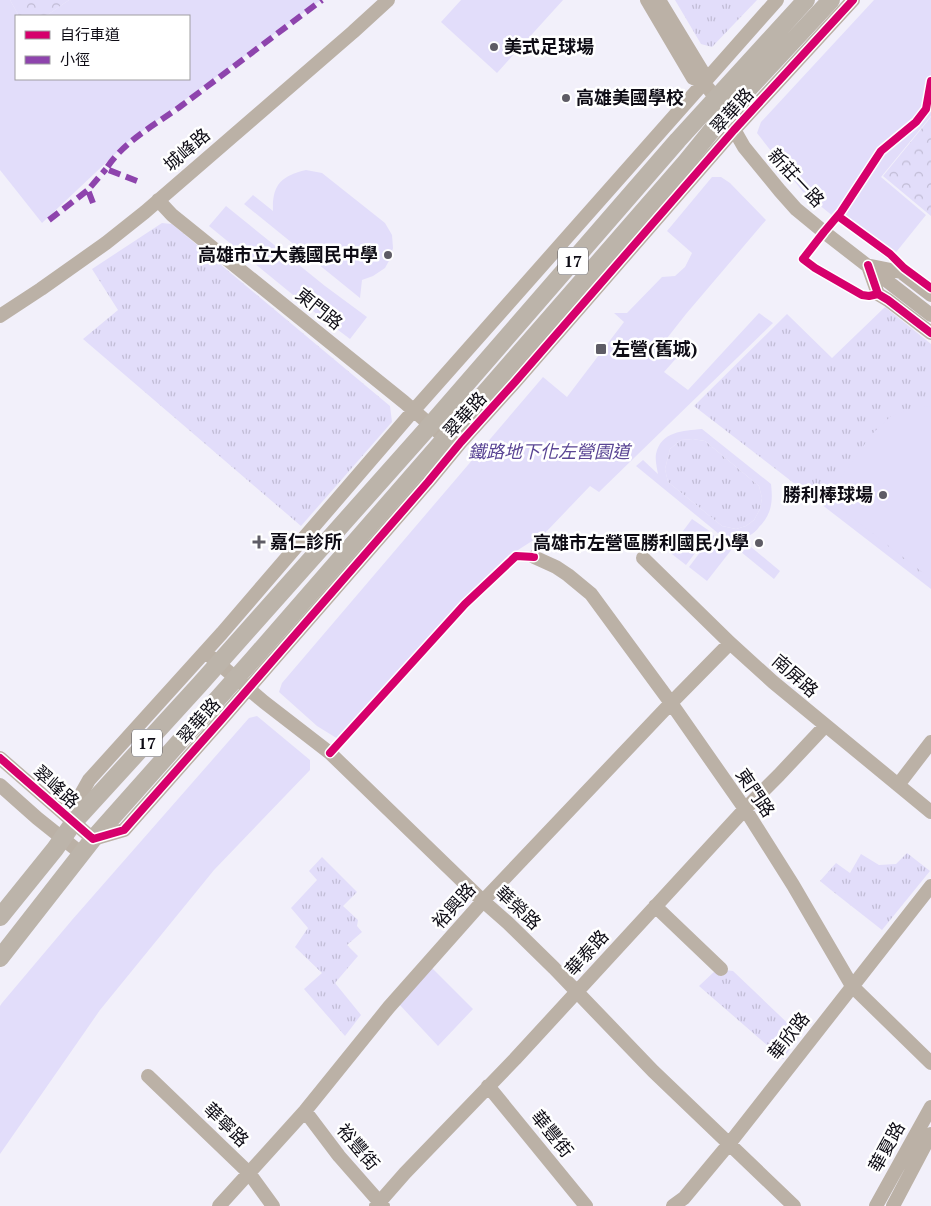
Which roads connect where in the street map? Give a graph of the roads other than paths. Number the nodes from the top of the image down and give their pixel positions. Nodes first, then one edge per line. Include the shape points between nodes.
1 (388, 0) edge
2 (647, 0) edge
3 (659, 0) edge
4 (778, 0) edge
5 (806, 0) edge
6 (831, 0) edge
7 (853, 0) edge
8 (704, 83) junction
9 (720, 106) junction
10 (734, 130) junction
11 (158, 200) junction
12 (868, 266) junction
13 (931, 295) edge
14 (931, 315) edge
15 (0, 316) edge
16 (931, 333) edge
17 (414, 410) junction
18 (431, 424) junction
19 (451, 443) junction
20 (534, 558) dead end
21 (643, 558) dead end
22 (730, 643) junction
23 (205, 651) junction
24 (218, 663) junction
25 (242, 684) junction
26 (671, 703) junction
27 (825, 726) junction
28 (931, 742) edge
29 (0, 758) edge
30 (0, 785) edge
31 (898, 785) junction
32 (744, 809) junction
33 (931, 812) edge
34 (74, 822) junction
35 (62, 838) junction
36 (93, 839) junction
37 (82, 854) junction
38 (931, 886) edge
39 (483, 902) junction
40 (655, 906) junction
41 (0, 917) edge
42 (0, 959) edge
43 (721, 969) dead end
44 (852, 986) junction
45 (577, 992) junction
46 (931, 1063) edge
47 (148, 1076) dead end
48 (488, 1086) junction
49 (931, 1107) edge
50 (305, 1111) junction
51 (931, 1134) edge
52 (729, 1144) junction
53 (249, 1174) junction
54 (380, 1205) edge
55 (219, 1206) edge
56 (273, 1206) edge
57 (586, 1206) edge
58 (672, 1206) edge
59 (794, 1206) edge
60 (876, 1206) edge
61 (893, 1206) edge

1 - 11 street, 城峰路
2 - 8 street via 693,78
3 - 8 street via 702,71
4 - 8 street, 翠華路
5 - 9 main road, 翠華路 / 17
6 - 9 main road, 翠華路 / 17
7 - 10 street, 翠華路
8 - 9 street, 新莊一路
8 - 17 street, 翠華路
9 - 10 street, 新莊一路
9 - 18 main road, 翠華路 / 17 via 678,140
9 - 19 main road, 翠華路 / 17 via 686,162
10 - 12 street, 新莊一路 via 744,147 791,203
10 - 19 street, 翠華路 via 663,213
11 - 15 street, 城峰路 via 106,242
11 - 17 street, 東門路 via 172,215
12 - 13 street, 新莊一路 via 901,272
12 - 14 street, 新莊一路
12 - 16 street via 878,294
17 - 18 street, 東門路
17 - 23 street, 翠華路
18 - 19 street, 東門路
18 - 24 main road, 翠華路 / 17
19 - 25 main road, 翠華路 / 17
20 - 26 street, 東門路 via 556,567 591,594
21 - 22 street, 南屏路
22 - 26 street, 裕興路
22 - 27 street, 南屏路
23 - 24 street, 華榮路
23 - 34 street, 翠華路 via 89,780 80,796
24 - 25 street, 華榮路
24 - 34 main road, 翠華路 / 17
25 - 36 main road, 翠華路 / 17
25 - 39 street, 華榮路 via 330,753
26 - 32 street, 東門路
26 - 39 street, 裕興路
27 - 31 street, 南屏路
27 - 32 street, 華泰路
28 - 31 street
29 - 34 street, 翠峰路
30 - 35 street, 翠峰路
31 - 33 street, 南屏路
32 - 40 street, 華泰路
32 - 44 street, 東門路
34 - 35 main road, 翠華路 / 17
34 - 36 street, 翠峰路
35 - 37 street, 翠峰路
35 - 41 main road, 翠華路 / 17
36 - 37 main road, 翠華路 / 17
37 - 42 main road, 翠華路 / 17
38 - 44 street, 華欣路
39 - 45 street, 華榮路
39 - 50 street, 裕興路 via 389,1007
40 - 43 street
40 - 45 street, 華泰路
44 - 46 street, 東門路
44 - 52 street, 華欣路
45 - 48 street, 華泰路
45 - 52 street, 華榮路
47 - 53 street, 華寧路
48 - 54 street, 華泰路 via 405,1172
48 - 57 street, 華豐街
49 - 60 street, 華夏路
50 - 53 street, 裕興路
50 - 54 street, 裕豐街
51 - 61 street, 華夏路
52 - 58 street, 華欣路 via 684,1198
52 - 59 street, 華榮路
53 - 55 street, 裕興路
53 - 56 street, 華寧路

